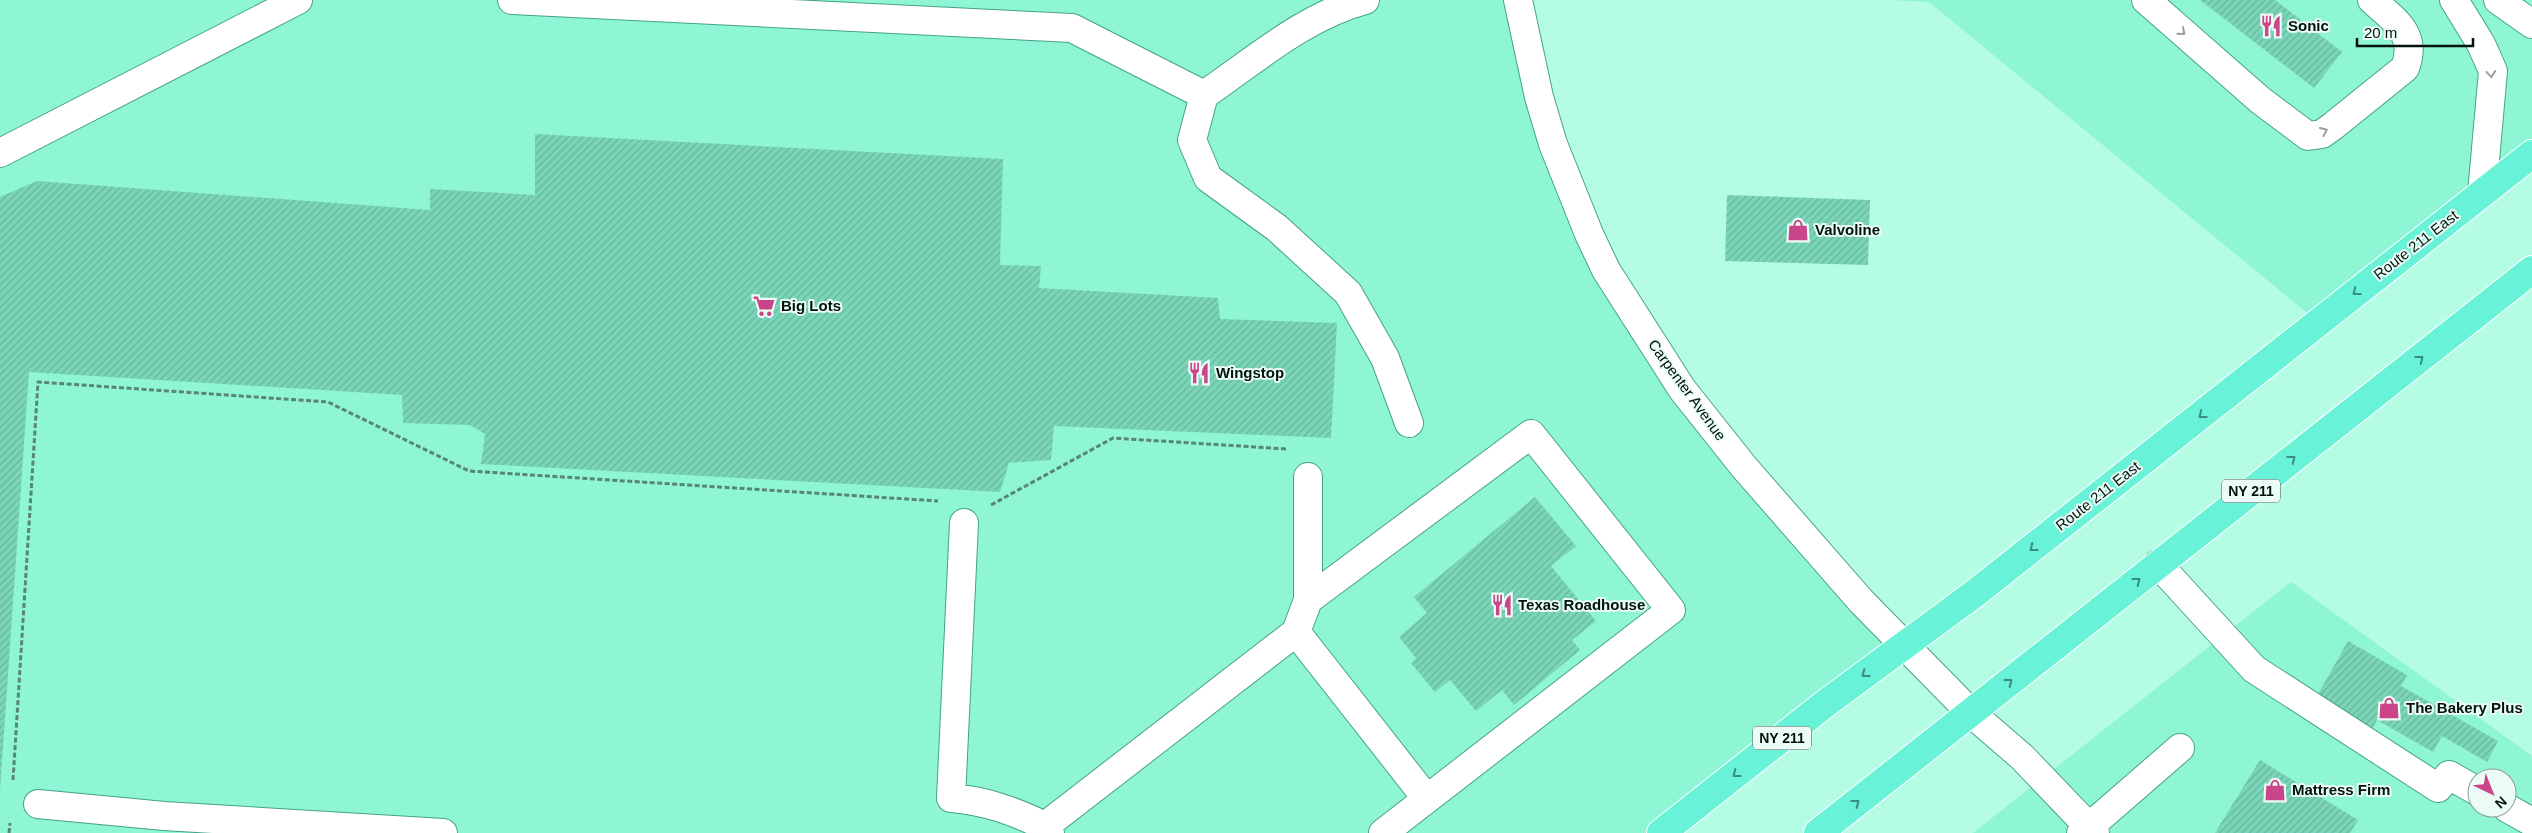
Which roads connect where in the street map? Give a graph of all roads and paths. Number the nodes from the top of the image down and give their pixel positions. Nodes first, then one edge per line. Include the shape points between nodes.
1 (298, 0) edge
2 (512, 0) edge
3 (1365, 0) edge
4 (1518, 0) edge
5 (2146, 0) edge
6 (2372, 0) edge
7 (2454, 0) edge
8 (2498, 0) edge
9 (2532, 24) edge
10 (1204, 95) junction
11 (0, 153) edge
12 (2532, 154) edge
13 (2482, 193) junction
14 (2528, 281) edge
15 (1409, 424) dead end
16 (1296, 449) dead end
17 (1308, 477) dead end
18 (945, 502) dead end
19 (984, 504) dead end
20 (964, 523) dead end
21 (2158, 564) junction
22 (1308, 600) junction
23 (1296, 632) junction
24 (1904, 645) junction
25 (1971, 713) junction
26 (2180, 748) dead end
27 (12, 784) dead end
28 (2467, 784) edge
29 (1427, 799) junction
30 (38, 804) dead end
31 (11, 813) dead end
32 (2517, 814) edge
33 (2532, 822) edge
34 (1048, 830) edge
35 (2088, 831) edge
36 (9, 833) edge
37 (443, 833) edge
38 (1383, 833) edge
39 (1661, 833) edge
40 (1818, 833) edge

1 - 11 street
2 - 10 street via 1072,28
3 - 10 street via 1339,7 1288,36
4 - 24 street, Carpenter Avenue via 1539,98 1553,144 1606,270 1682,388 1733,453
5 -> 6 street via 2260,100 2308,136 2322,134 2405,68 2410,56 2404,29
7 -> 13 street via 2493,71
8 - 9 street
10 - 15 street via 1192,140 1208,178 1277,228 1348,293 1385,358
12 - 13 main road, Route 211 East / NY 211
13 -> 24 main road, Route 211 East / NY 211 via 1974,594
21 -> 14 main road, NY 211
16 - 19 path via 1113,438 994,505
17 - 22 street
18 - 27 path via 469,471 328,402 38,382
20 - 34 street via 952,798 979,800 1012,811
25 -> 21 main road, NY 211
21 - 28 street via 2254,669 2438,788 2449,774
22 - 23 street
22 - 29 street via 1531,434 1671,610
23 - 29 street
23 - 34 street
24 - 25 street, Carpenter Avenue
24 -> 39 main road, Route 211 East / NY 211
25 - 35 street, Carpenter Avenue via 2022,757
40 -> 25 main road, NY 211
26 - 35 street
29 - 38 street
30 - 37 street via 164,816
31 - 36 path
32 - 33 street

